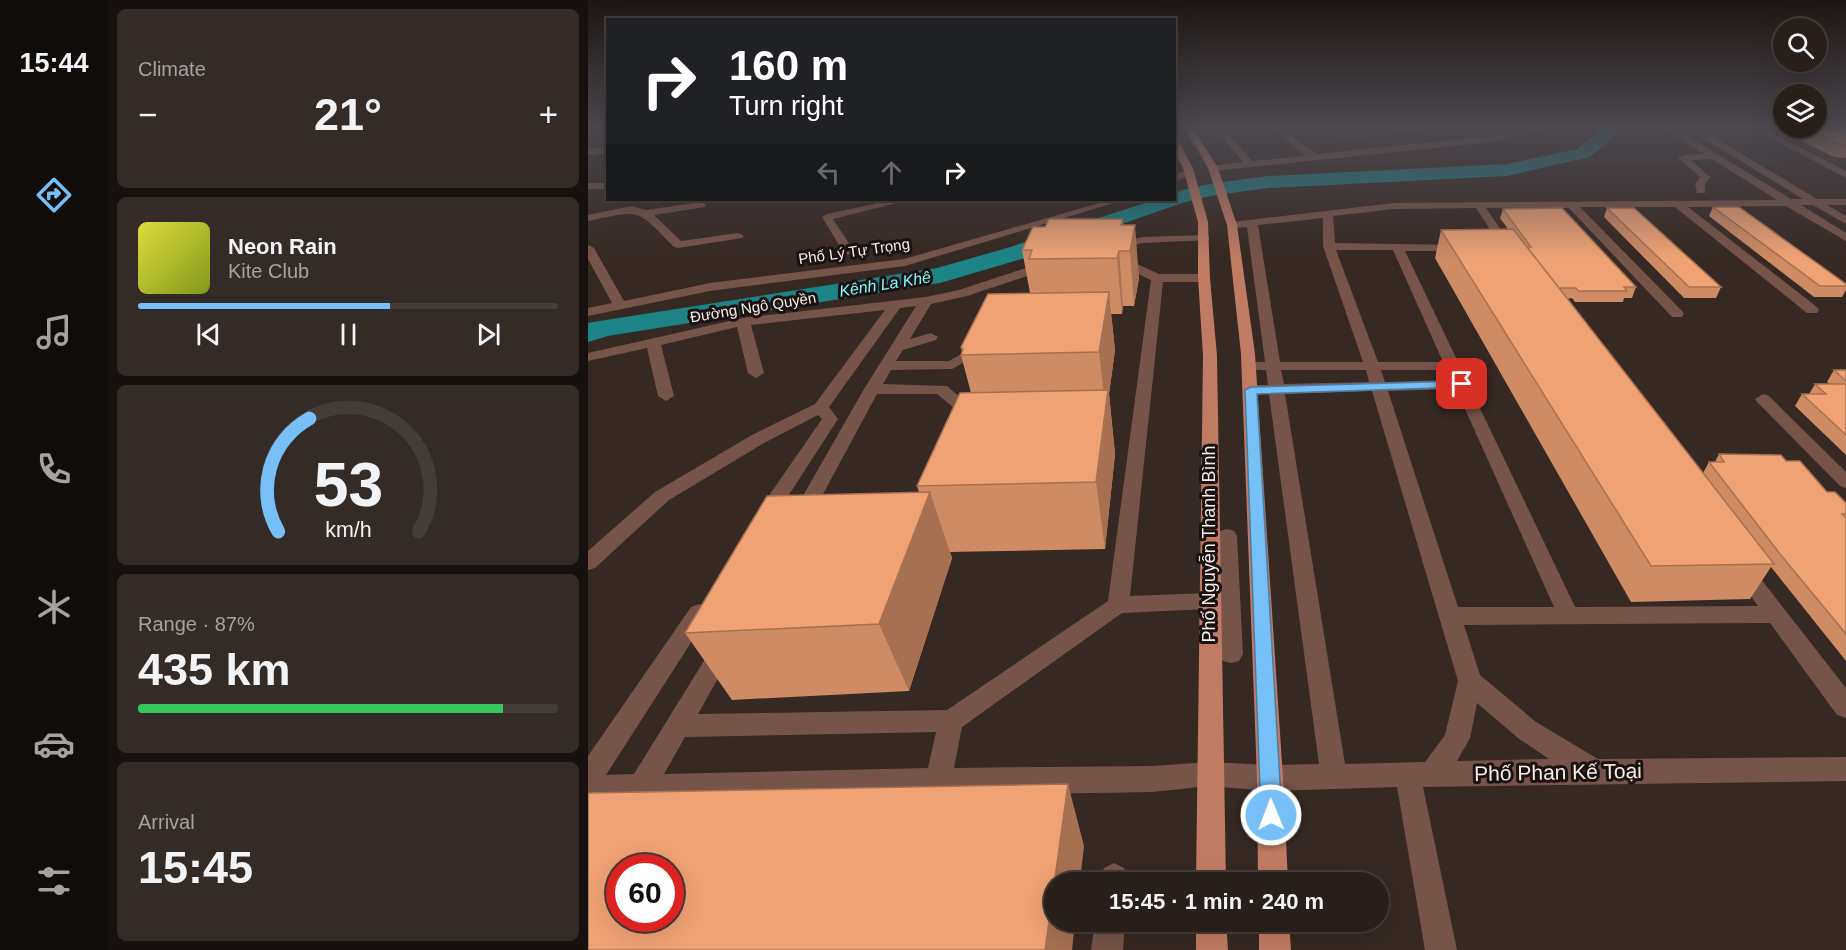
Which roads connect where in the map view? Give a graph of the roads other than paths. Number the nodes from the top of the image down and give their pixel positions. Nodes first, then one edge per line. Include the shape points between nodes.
1 (1214, 170) edge
2 (1697, 170) edge
3 (1737, 170) edge
4 (1763, 170) edge
5 (1189, 172) joint
6 (1176, 177) edge
7 (588, 186) edge
8 (606, 186) edge
9 (1701, 191) dead end
10 (616, 201) edge
11 (899, 201) edge
12 (1116, 201) edge
13 (1789, 202) junction
14 (1816, 202) junction
15 (1846, 202) edge
16 (1677, 203) junction
17 (1478, 204) junction
18 (1571, 204) junction
19 (700, 205) dead end
20 (646, 213) junction
21 (608, 214) junction
22 (1329, 214) junction
23 (588, 218) edge
24 (1846, 221) edge
25 (1252, 223) junction
26 (1232, 225) junction
27 (738, 236) dead end
28 (1205, 238) junction
29 (1846, 238) edge
30 (1329, 246) junction
31 (1397, 246) junction
32 (588, 248) edge
33 (1475, 248) edge
34 (848, 251) dead end
35 (1066, 259) edge
36 (1521, 267) edge
37 (1026, 272) junction
38 (1157, 278) junction
39 (1204, 278) junction
40 (1018, 291) edge
41 (926, 301) junction
42 (896, 304) junction
43 (620, 305) junction
44 (1812, 310) dead end
45 (588, 312) edge
46 (1677, 314) dead end
47 (914, 320) junction
48 (743, 322) junction
49 (998, 339) edge
50 (653, 341) junction
51 (898, 347) junction
52 (588, 357) edge
53 (887, 366) junction
54 (1273, 366) junction
55 (1372, 366) junction
56 (1452, 366) junction
57 (756, 373) dead end
58 (1250, 378) junction
59 (1462, 384) junction
60 (1376, 386) junction
61 (872, 389) junction
62 (1277, 389) junction
63 (666, 396) dead end
64 (1763, 399) dead end
65 (821, 408) junction
66 (960, 432) edge
67 (1846, 482) edge
68 (794, 530) edge
69 (752, 535) edge
70 (1227, 536) dead end
71 (1733, 557) edge
72 (588, 562) edge
73 (712, 594) edge
74 (1209, 601) junction
75 (1118, 605) junction
76 (1568, 614) junction
77 (1775, 614) junction
78 (1451, 616) junction
79 (730, 638) edge
80 (1231, 654) dead end
81 (1470, 681) junction
82 (1846, 707) edge
83 (951, 721) junction
84 (677, 726) junction
85 (1846, 769) edge
86 (1596, 771) junction
87 (1209, 774) junction
88 (1419, 775) junction
89 (1334, 777) junction
90 (1270, 778) junction
91 (588, 779) edge
92 (938, 781) junction
93 (642, 786) junction
94 (588, 788) edge
95 (1211, 872) edge
96 (1273, 872) edge
97 (1109, 932) edge
98 (1211, 932) edge
99 (1274, 932) edge
100 (1107, 950) edge
101 (1212, 950) edge
102 (1275, 950) edge
103 (1441, 950) edge

1 - 26 main road
2 - 9 street via 1705,177
3 - 13 street
4 - 14 street
5 - 6 street
5 - 28 main road, Phố Nguyễn Thanh Bình
7 - 8 street
10 - 21 street
11 - 34 street via 827,217
12 - 43 street, Phố Lý Tự Trọng via 905,262 710,287
13 - 14 street
13 - 16 street
13 - 29 street
14 - 15 street
14 - 24 street
16 - 18 street
16 - 44 street
17 - 18 street
17 - 22 street via 1394,206
17 - 36 street via 1502,249
18 - 46 street
19 - 20 street
20 - 21 street via 631,209
20 - 27 street via 678,245
21 - 23 street
22 - 25 street
22 - 30 street
25 - 26 street
25 - 54 street
26 - 58 main road
28 - 38 street via 1143,240 1099,250
28 - 39 main road, Phố Nguyễn Thanh Bình
30 - 31 street
30 - 55 street
31 - 33 street
31 - 56 street
32 - 43 street
35 - 37 street, Đường Ngô Quyền
37 - 40 street
37 - 41 street, Đường Ngô Quyền
38 - 39 street
38 - 75 street
39 - 74 main road, Phố Nguyễn Thanh Bình via 1210,356
41 - 42 street, Đường Ngô Quyền
41 - 47 street
42 - 48 street, Đường Ngô Quyền
42 - 65 street
43 - 45 street, Phố Lý Tự Trọng
47 - 51 street
47 - 51 street via 932,331
48 - 50 street, Đường Ngô Quyền
48 - 57 street
49 - 53 street via 952,365
50 - 52 street, Đường Ngô Quyền
50 - 63 street
51 - 53 street
53 - 61 street
54 - 55 street
54 - 58 street
54 - 62 street
55 - 56 street
55 - 60 street
56 - 59 street
58 - 62 street
58 - 90 main road
59 - 60 street
59 - 76 street
60 - 62 street
60 - 78 street
61 - 66 street via 941,389 968,411
61 - 68 street
62 - 89 street
64 - 67 street
65 - 69 street via 830,419
65 - 72 street via 758,439 662,495
70 - 80 street
71 - 77 street
73 - 91 street
74 - 75 street
74 - 87 main road, Phố Nguyễn Thanh Bình
75 - 83 street
76 - 77 street
76 - 78 street
77 - 82 street
78 - 81 street
79 - 84 street
81 - 86 street via 1503,714 1542,742
81 - 88 street via 1457,738 1444,760
83 - 84 street
83 - 92 street
84 - 93 street
85 - 86 street, Phố Phan Kế Toại
86 - 88 street, Phố Phan Kế Toại
87 - 90 street, Phố Phan Kế Toại
87 - 92 street, Phố Phan Kế Toại via 1152,779
87 - 95 main road, Phố Nguyễn Thanh Bình
88 - 89 street, Phố Phan Kế Toại
88 - 103 street
89 - 90 street, Phố Phan Kế Toại
90 - 96 main road
92 - 93 street, Phố Phan Kế Toại
93 - 94 street, Phố Phan Kế Toại
97 - 100 street
98 - 101 main road
99 - 102 main road

